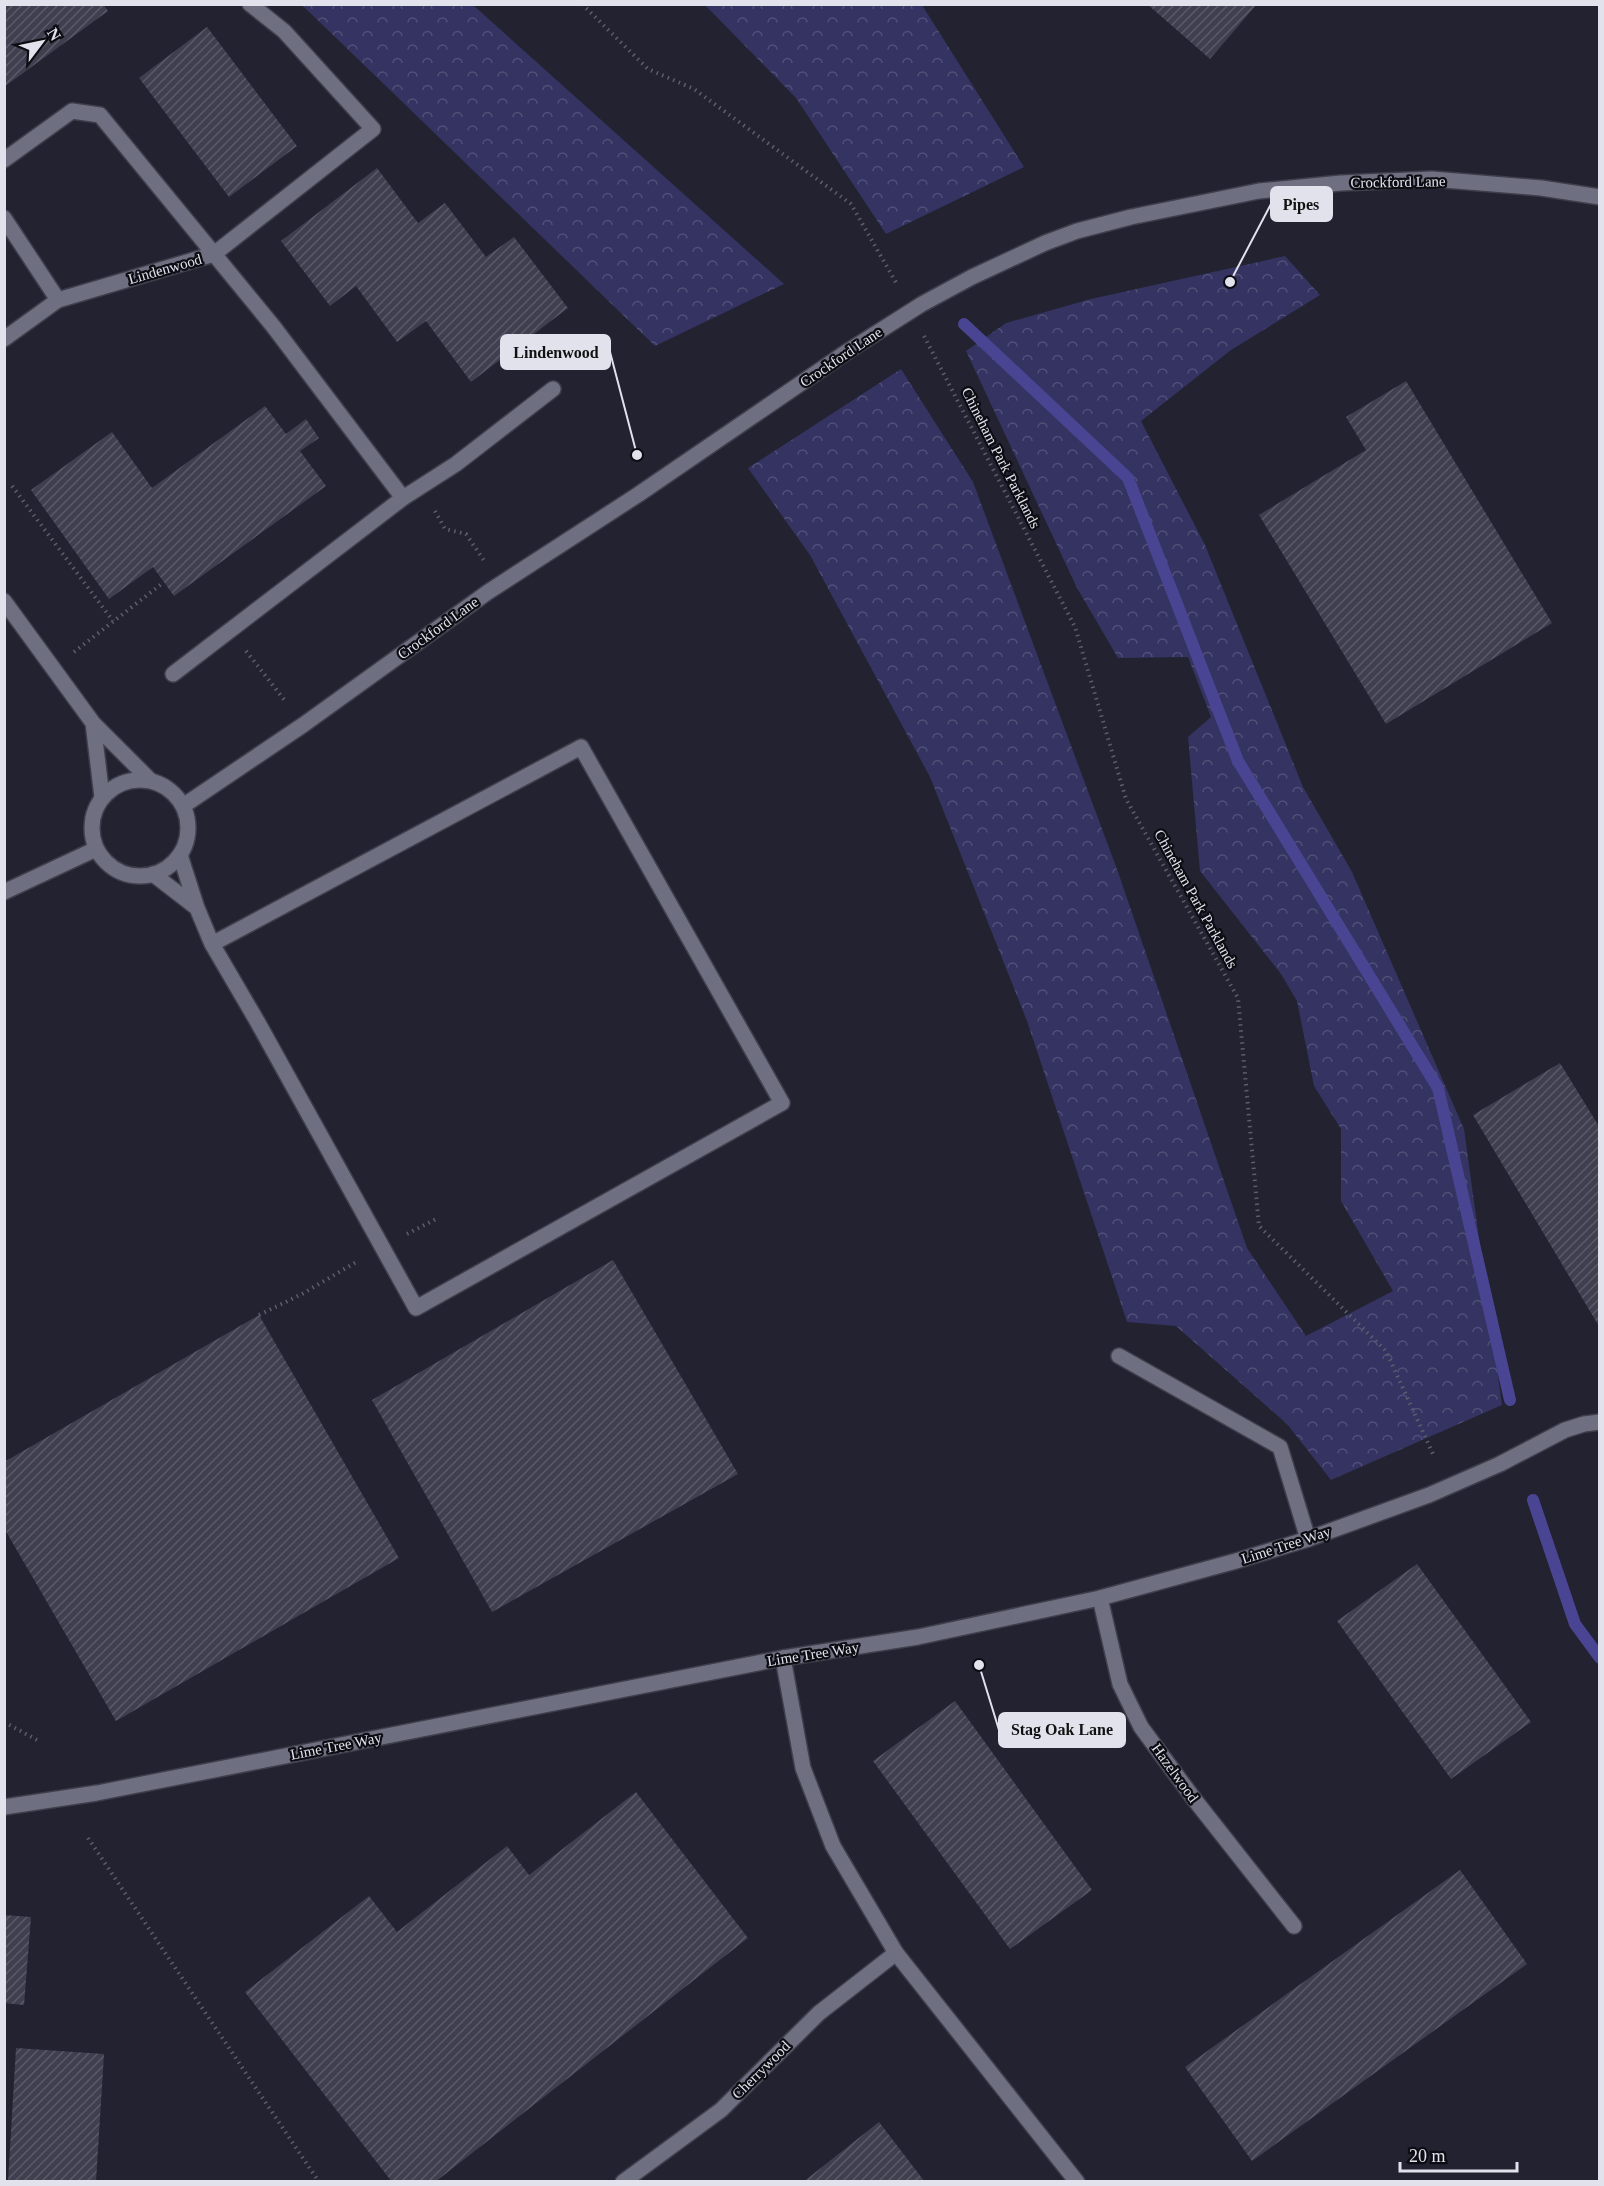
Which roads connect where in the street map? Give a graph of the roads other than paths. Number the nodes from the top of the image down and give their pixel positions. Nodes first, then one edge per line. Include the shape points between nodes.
1 (250, 4) edge
2 (4, 160) edge
3 (1599, 197) edge
4 (4, 218) edge
5 (214, 254) junction
6 (58, 300) junction
7 (4, 339) edge
8 (553, 389) dead end
9 (404, 498) junction
10 (4, 601) edge
11 (172, 674) dead end
12 (93, 723) junction
13 (150, 780) junction
14 (102, 797) junction
15 (183, 806) junction
16 (96, 849) junction
17 (180, 855) junction
18 (153, 874) junction
19 (4, 892) edge
20 (196, 908) junction
21 (212, 944) junction
22 (1119, 1356) dead end
23 (1599, 1422) edge
24 (1308, 1539) junction
25 (1100, 1598) junction
26 (783, 1658) junction
27 (4, 1807) edge
28 (1294, 1926) dead end
29 (896, 1953) junction
30 (623, 2181) edge
31 (1077, 2181) edge

1 - 5 street, Lindenwood via 284,31 373,129
2 - 5 street via 72,111 100,115
3 - 15 street, Crockford Lane via 1432,179 1341,183 1259,191 1077,231 1045,243 922,303 848,351 488,592
4 - 6 street
5 - 6 street, Lindenwood
5 - 9 street
6 - 7 street, Lindenwood
8 - 9 street via 456,464
9 - 11 street
10 - 12 street
12 - 13 street
12 - 14 street
13 - 14 street via 119,784
13 - 15 street via 166,787
14 - 16 street via 91,833
15 - 17 street via 188,820 187,838
16 - 18 street via 110,866 130,876
16 - 19 street
17 - 18 street via 169,867
17 - 20 street
18 - 20 street
20 - 21 street
21 - 21 street via 416,1308 782,1103 581,747
22 - 24 street via 1280,1447
23 - 24 street, Lime Tree Way via 1565,1431 1429,1495
24 - 25 street, Lime Tree Way
25 - 26 street, Lime Tree Way via 918,1637
25 - 28 street, Hazelwood via 1120,1684 1141,1727
26 - 27 street, Lime Tree Way via 97,1793
26 - 29 street via 803,1768 833,1846
29 - 30 street, Cherrywood via 819,2013 721,2110
29 - 31 street

